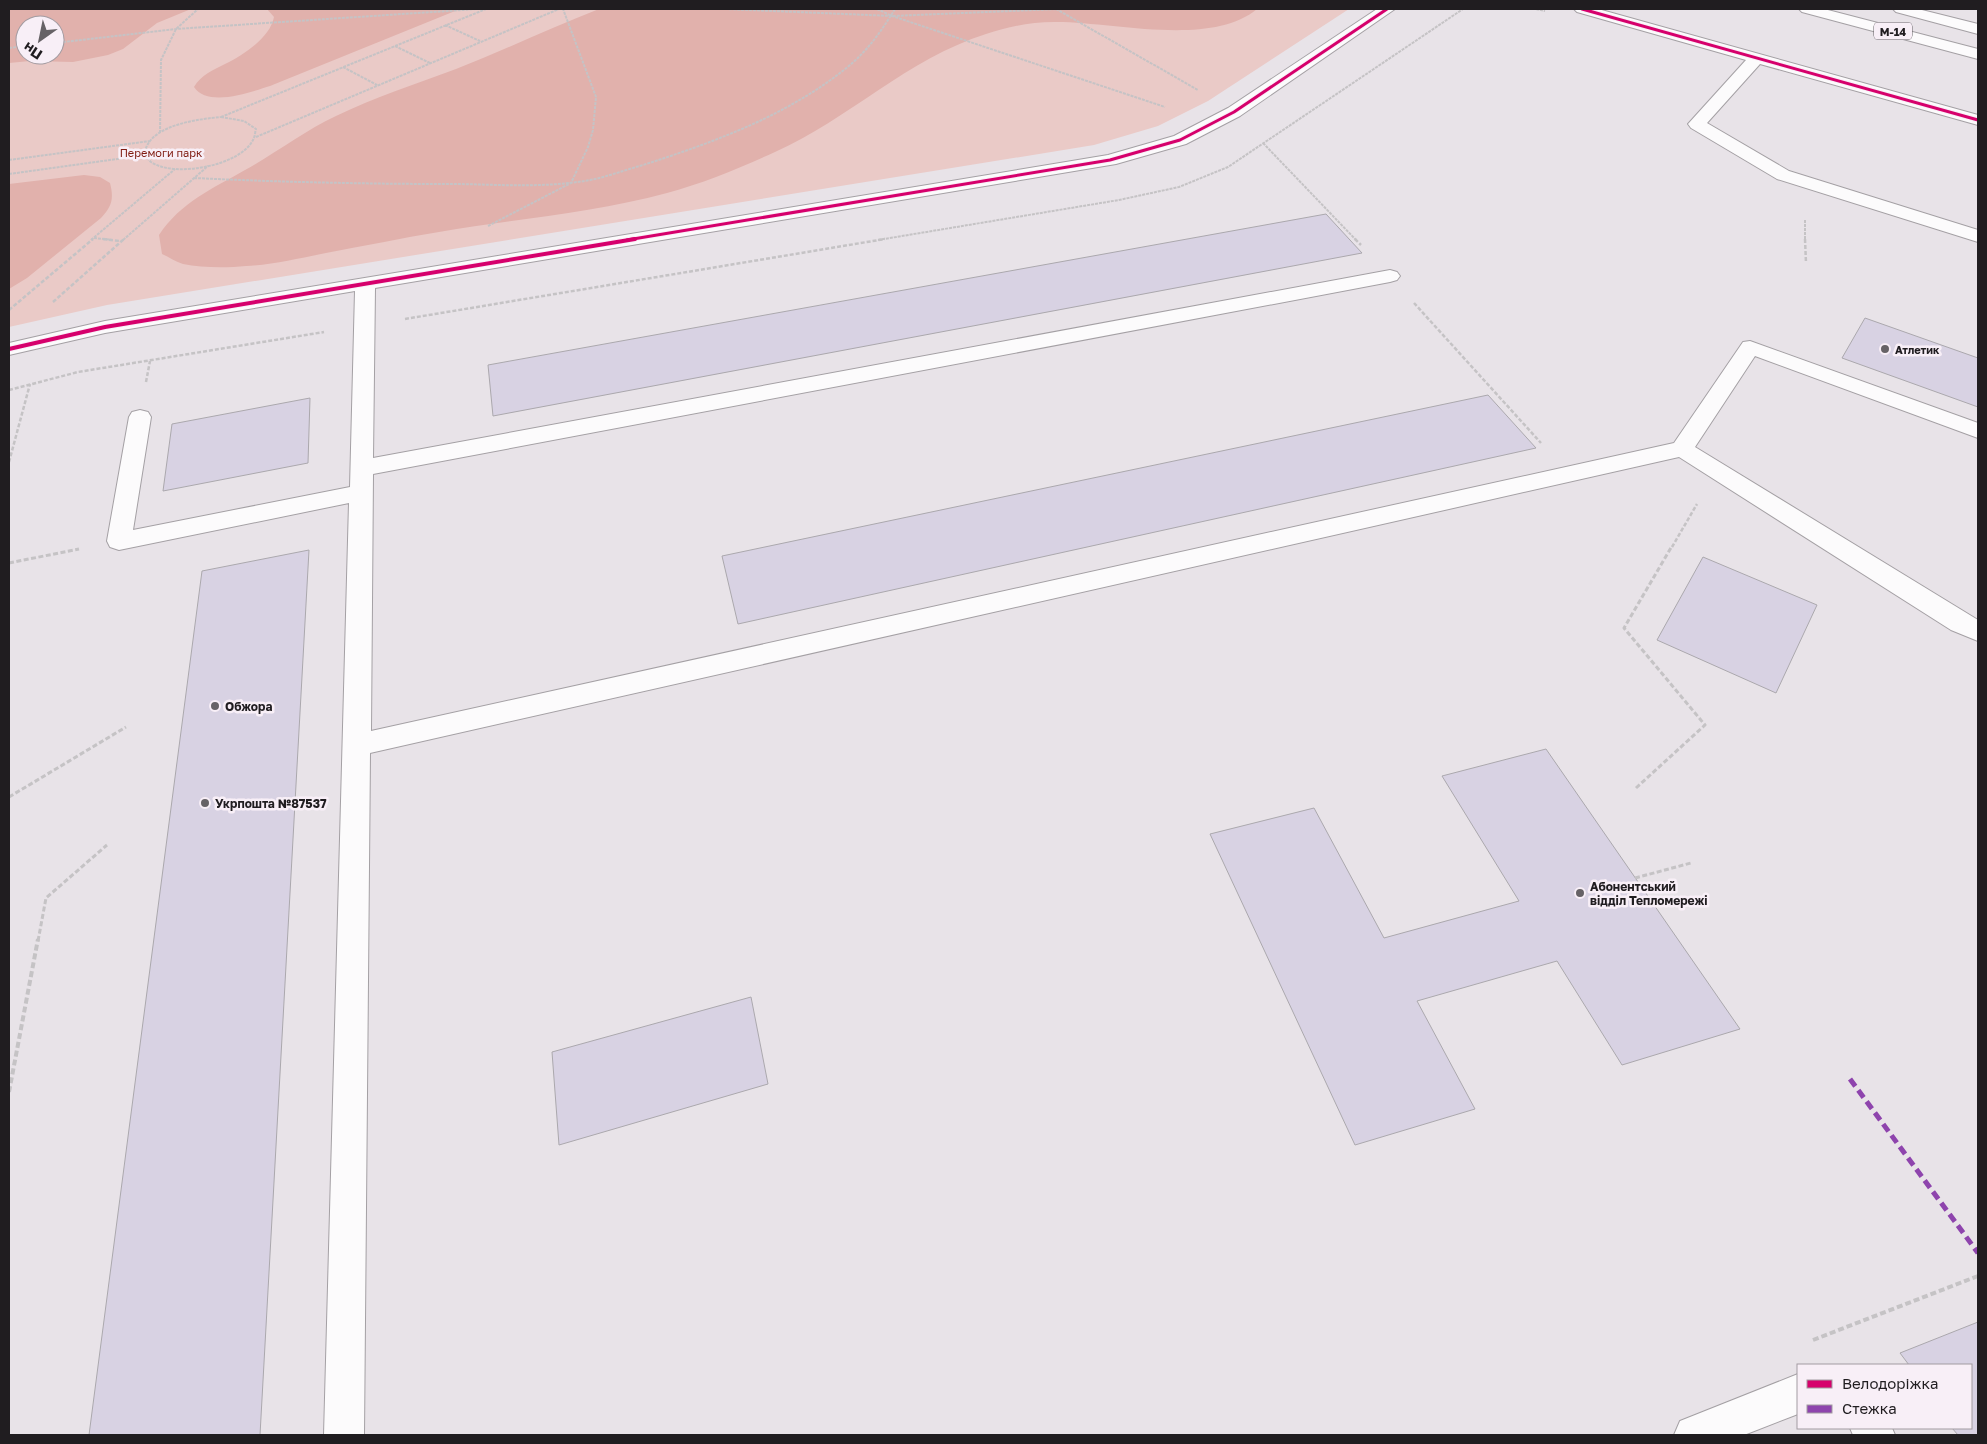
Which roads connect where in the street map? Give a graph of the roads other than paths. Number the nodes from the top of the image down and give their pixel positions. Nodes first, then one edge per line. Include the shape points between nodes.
1 (1387, 9) edge
2 (1582, 9) edge
3 (1807, 9) edge
4 (1901, 9) edge
5 (1978, 28) edge
6 (1978, 54) edge
7 (1756, 58) junction
8 (1978, 120) edge
9 (1978, 236) edge
10 (1390, 276) dead end
11 (365, 284) junction
12 (9, 349) edge
13 (140, 417) dead end
14 (1978, 431) edge
15 (1682, 449) junction
16 (362, 480) junction
17 (1978, 631) edge
18 (357, 745) junction
19 (1797, 1394) edge
20 (344, 1435) edge
21 (1694, 1435) edge

1 - 11 main road via 1234,112 1180,140 1110,160
2 - 7 main road
3 - 6 main road, М-14
4 - 5 main road, М-14
7 - 8 main road
7 - 9 main road via 1697,124 1783,175
10 - 16 main road
11 - 12 main road via 105,327
11 - 16 main road
13 - 16 main road via 119,541
14 - 15 main road via 1750,347
15 - 17 main road via 1960,623
15 - 18 main road
16 - 18 main road
18 - 20 main road
19 - 21 main road

